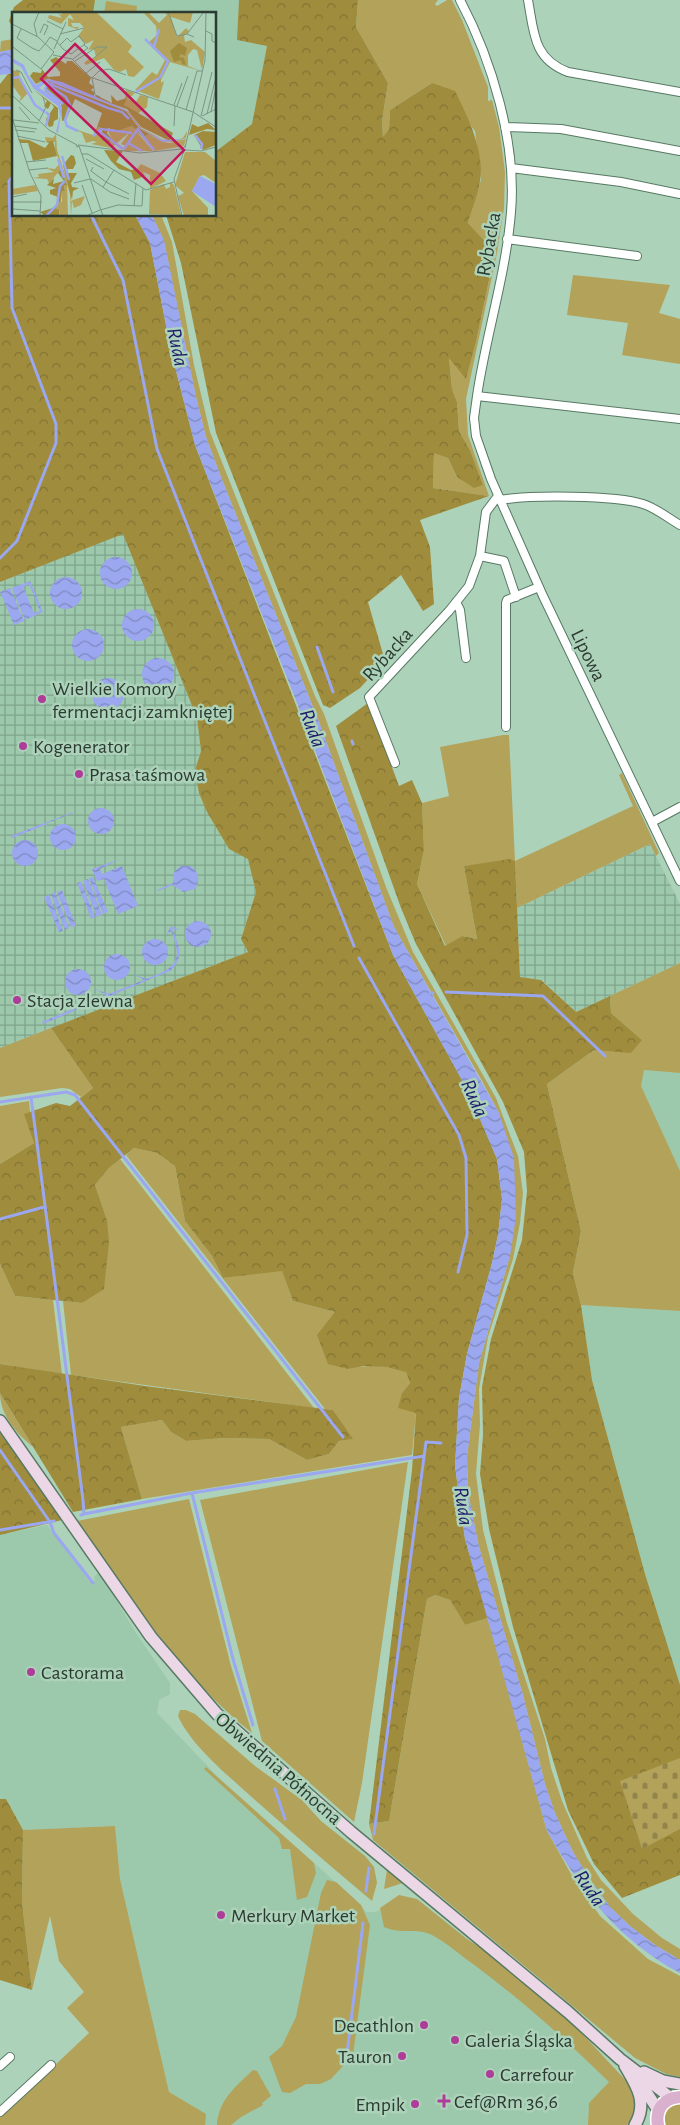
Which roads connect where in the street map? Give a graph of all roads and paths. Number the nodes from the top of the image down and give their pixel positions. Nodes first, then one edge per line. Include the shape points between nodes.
1 (460, 0) edge
2 (528, 0) edge
3 (680, 92) edge
4 (505, 127) junction
5 (680, 151) edge
6 (511, 168) junction
7 (680, 194) edge
8 (507, 239) junction
9 (637, 256) dead end
10 (477, 396) junction
11 (680, 419) edge
12 (499, 498) junction
13 (680, 525) edge
14 (480, 556) junction
15 (539, 588) junction
16 (516, 597) junction
17 (456, 602) junction
18 (466, 658) dead end
19 (506, 727) dead end
20 (395, 763) dead end
21 (680, 807) edge
22 (652, 822) junction
23 (680, 881) edge
24 (0, 1421) edge
25 (10, 2057) dead end
26 (620, 2058) junction
27 (51, 2065) dead end
28 (0, 2066) edge
29 (680, 2084) edge
30 (676, 2098) edge
31 (0, 2112) edge
32 (656, 2120) edge
33 (635, 2125) edge

1 - 4 street, Rybacka via 490,76
2 - 3 street via 536,42 551,64 568,72
4 - 5 street via 561,128
4 - 6 street, Rybacka
6 - 7 street via 621,182
6 - 8 street, Rybacka via 512,206
8 - 9 street
8 - 10 street, Rybacka
10 - 11 street
10 - 12 street, Rybacka via 476,436
12 - 13 street via 614,499 643,504
12 - 14 street, Rybacka via 486,512
12 - 15 street, Lipowa
14 - 16 street via 504,561
14 - 17 street, Rybacka via 469,586
15 - 16 street
15 - 22 street, Lipowa
16 - 19 street via 506,603
17 - 18 street via 460,610
17 - 20 street, Rybacka via 369,697
21 - 22 street
22 - 23 street, Lipowa
24 - 26 main road, Obwiednia Północna via 140,1622 216,1714
25 - 28 street
26 - 29 main road via 653,2077
26 - 30 main road, Obwiednia Północna
26 - 32 main road, Obwiednia Północna
26 - 33 main road via 640,2093 641,2108
27 - 31 street
30 - 32 main road via 662,2104

